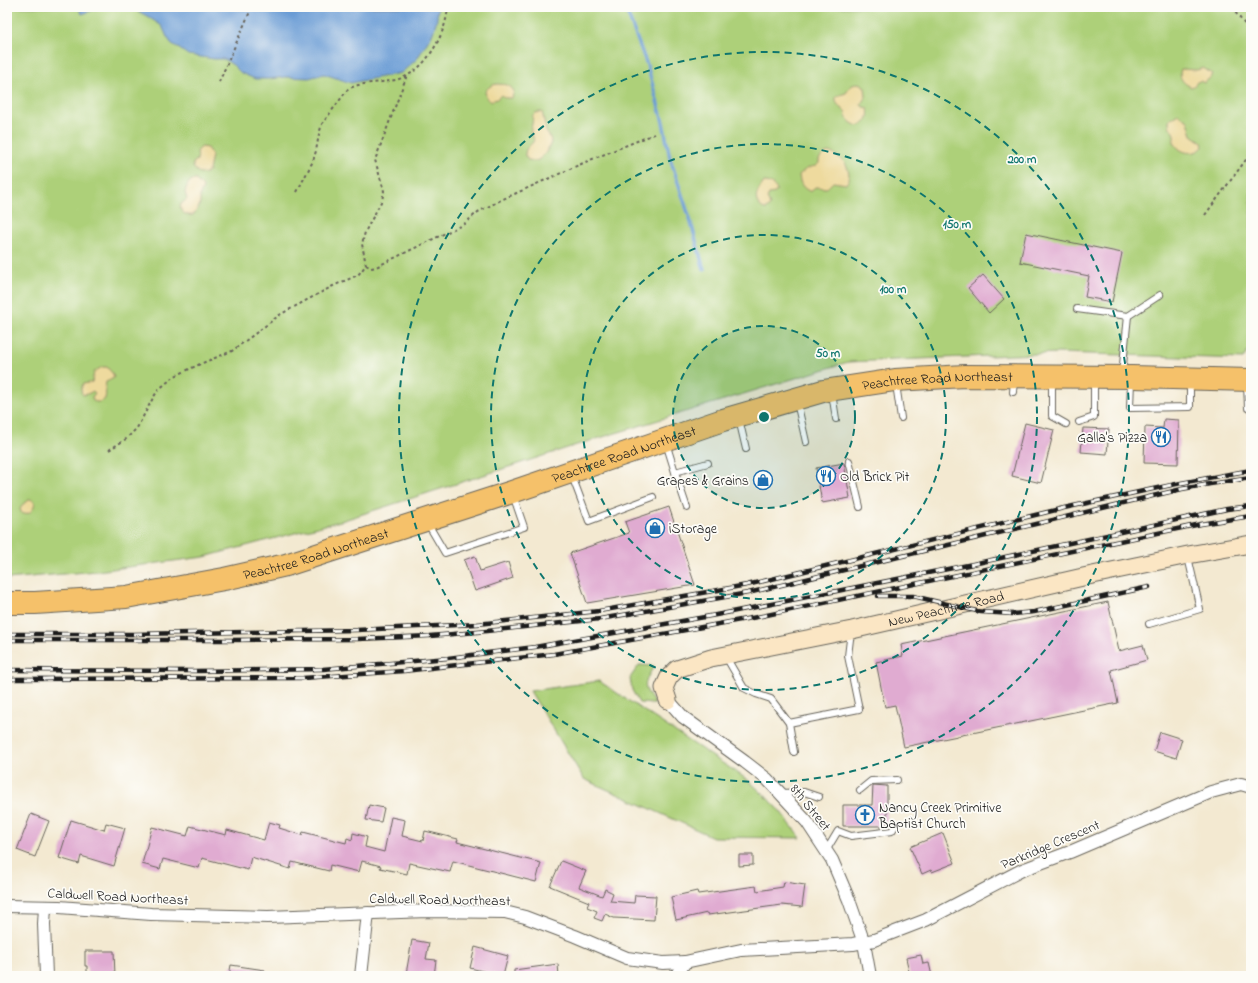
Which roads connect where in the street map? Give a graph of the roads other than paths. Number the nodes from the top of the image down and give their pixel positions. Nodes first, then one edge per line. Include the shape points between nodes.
1 (1160, 296) dead end
2 (1077, 309) dead end
3 (1128, 316) junction
4 (1052, 376) junction
5 (1094, 377) junction
6 (1126, 377) junction
7 (1190, 378) junction
8 (895, 380) junction
9 (1249, 380) edge
10 (831, 390) junction
11 (796, 399) junction
12 (1248, 408) dead end
13 (738, 415) junction
14 (900, 418) dead end
15 (836, 419) dead end
16 (1079, 422) dead end
17 (1066, 424) dead end
18 (665, 439) junction
19 (806, 442) dead end
20 (746, 449) dead end
21 (849, 461) dead end
22 (708, 463) dead end
23 (571, 472) junction
24 (675, 472) junction
25 (512, 492) junction
26 (653, 497) dead end
27 (860, 507) dead end
28 (687, 508) dead end
29 (425, 520) junction
30 (1251, 544) edge
31 (1188, 555) junction
32 (7, 603) edge
33 (1149, 624) dead end
34 (852, 630) junction
35 (725, 655) junction
36 (668, 700) joint
37 (789, 723) junction
38 (794, 752) dead end
39 (897, 780) dead end
40 (1251, 787) edge
41 (860, 790) dead end
42 (781, 793) junction
43 (819, 797) dead end
44 (895, 826) dead end
45 (826, 850) junction
46 (7, 906) edge
47 (46, 907) junction
48 (368, 914) junction
49 (864, 943) junction
50 (685, 962) junction
51 (46, 976) edge
52 (361, 976) edge
53 (676, 976) edge
54 (870, 976) edge

1 - 3 lane
2 - 3 lane
3 - 6 lane
4 - 5 highway, Peachtree Road Northeast
4 - 8 highway, Peachtree Road Northeast via 1014,384 964,376
4 - 17 lane via 1052,416
5 - 6 highway, Peachtree Road Northeast
5 - 16 lane via 1094,417
6 - 7 highway, Peachtree Road Northeast
6 - 7 lane via 1130,408 1190,407
7 - 9 highway, Peachtree Road Northeast
8 - 10 highway, Peachtree Road Northeast
8 - 14 lane
9 - 12 lane
10 - 11 highway, Peachtree Road Northeast
10 - 15 lane
11 - 13 highway, Peachtree Road Northeast
11 - 19 lane
13 - 18 highway, Peachtree Road Northeast
13 - 20 lane
18 - 23 highway, Peachtree Road Northeast
18 - 24 lane
21 - 27 lane
22 - 24 lane
23 - 25 highway, Peachtree Road Northeast
23 - 26 lane via 589,521
24 - 28 lane
25 - 29 highway, Peachtree Road Northeast
25 - 29 lane via 524,527 446,553
29 - 32 highway, Peachtree Road Northeast via 286,565 224,579 126,597
30 - 31 street, New Peachtree Road
31 - 33 lane via 1200,608
31 - 34 street, New Peachtree Road
34 - 35 street, New Peachtree Road
34 - 37 lane via 848,656 858,709
35 - 36 street, New Peachtree Road via 677,669 669,677 664,688
35 - 37 lane via 744,688 770,699
36 - 42 street, 8th Street via 683,717 767,779
37 - 38 lane
39 - 41 lane via 871,781
40 - 49 street, Parkridge Crescent via 1241,784 1211,792 1022,870 926,920
42 - 43 lane via 804,792
42 - 45 street, 8th Street via 807,822
44 - 45 lane via 892,831 851,836 838,831
45 - 49 street, 8th Street via 849,900
46 - 47 street, Caldwell Road Northeast
47 - 48 street, Caldwell Road Northeast via 151,914 268,917
47 - 51 street
48 - 50 street, Caldwell Road Northeast via 427,911 505,912 525,917 627,958 663,963
48 - 52 street
49 - 50 street, Caldwell Road Northeast via 742,950
49 - 54 street, 8th Street
50 - 53 street

